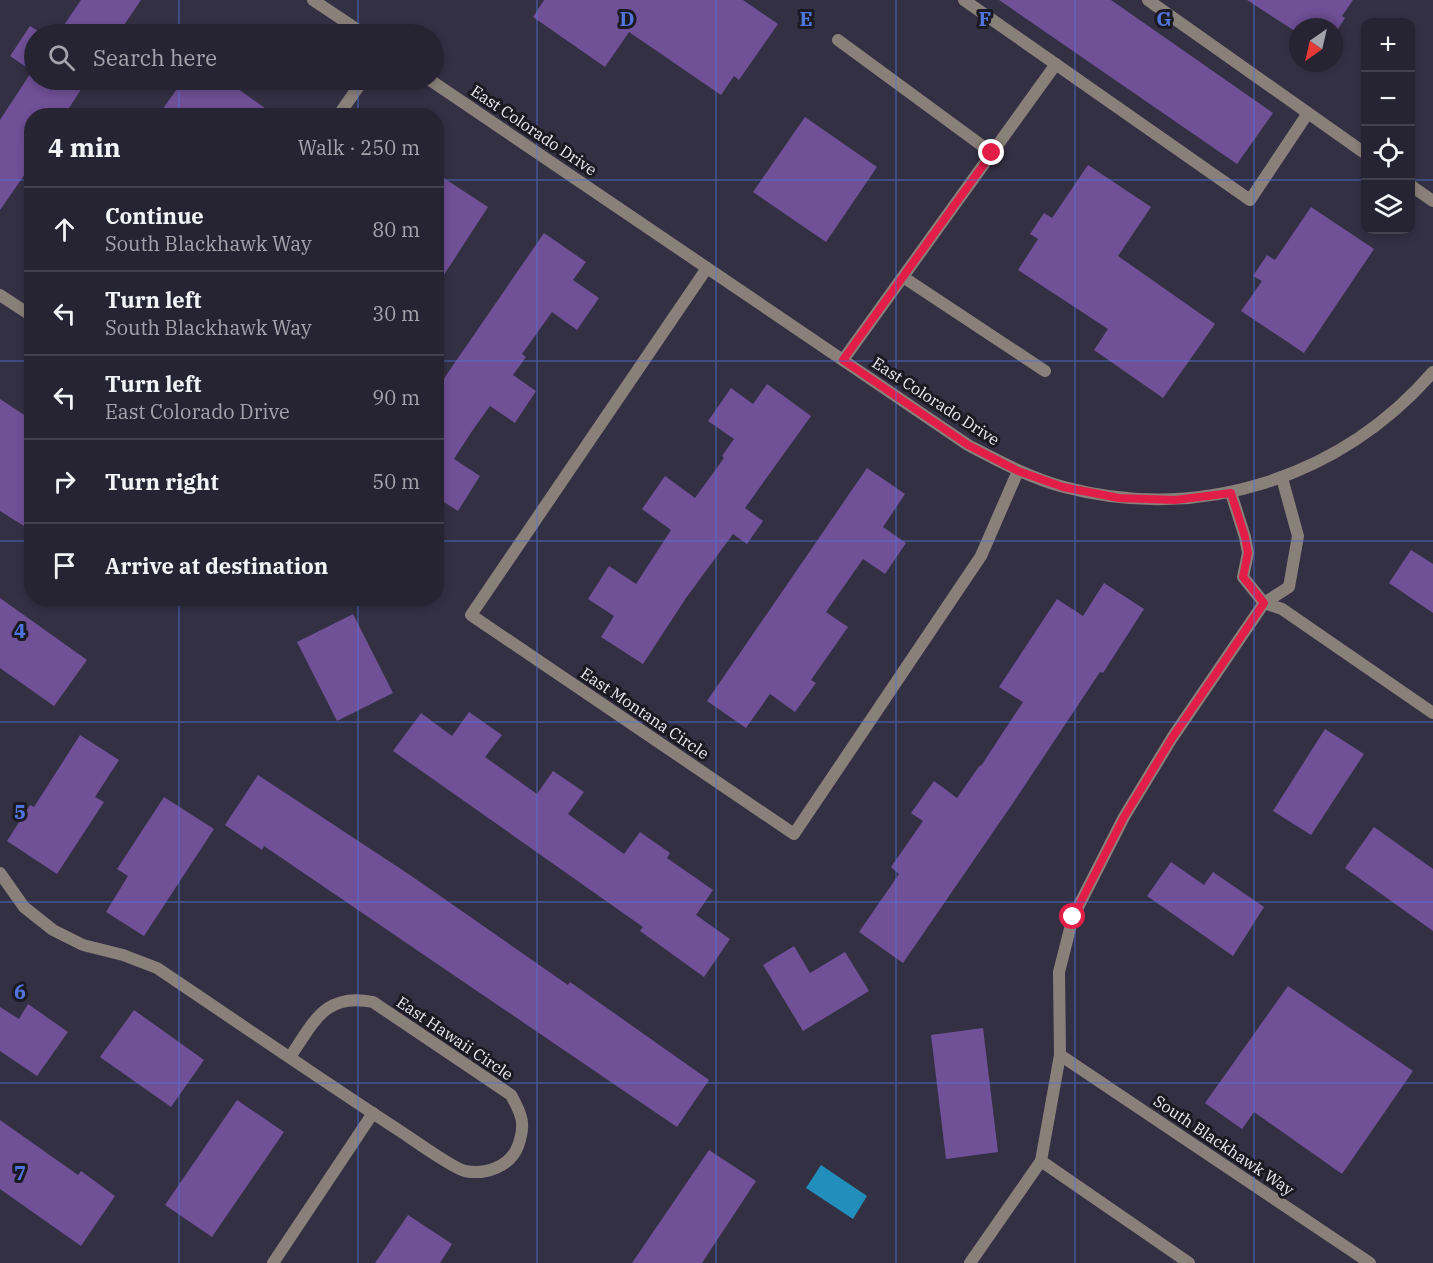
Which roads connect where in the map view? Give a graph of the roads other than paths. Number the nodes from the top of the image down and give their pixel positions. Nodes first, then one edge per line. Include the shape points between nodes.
1 (313, 0) edge
2 (964, 0) edge
3 (1148, 0) edge
4 (349, 24) edge
5 (837, 40) dead end
6 (1056, 64) junction
7 (356, 90) edge
8 (444, 90) edge
9 (344, 108) edge
10 (1308, 113) junction
11 (1361, 151) edge
12 (992, 153) junction
13 (1415, 188) edge
14 (1433, 201) edge
15 (707, 268) junction
16 (903, 277) junction
17 (0, 295) edge
18 (24, 311) edge
19 (843, 360) junction
20 (1045, 370) dead end
21 (1433, 372) edge
22 (1018, 471) junction
23 (1281, 478) junction
24 (1231, 493) junction
25 (1264, 603) junction
26 (1433, 713) edge
27 (0, 873) edge
28 (1060, 1055) junction
29 (290, 1056) junction
30 (373, 1113) junction
31 (1041, 1161) junction
32 (273, 1263) edge
33 (970, 1263) edge
34 (1188, 1263) edge
35 (1370, 1263) edge

1 - 4 street
2 - 6 street
3 - 10 street
5 - 12 street
6 - 10 street via 1250,200
6 - 12 street
7 - 9 street
8 - 15 street, East Colorado Drive
10 - 11 street
12 - 16 street
13 - 14 street
15 - 19 street, East Colorado Drive
15 - 22 street, East Montana Circle via 471,615 794,834 981,556
16 - 19 street
16 - 20 street
17 - 18 street
19 - 22 street, East Colorado Drive via 968,445
21 - 23 street, East Colorado Drive via 1412,397 1369,433 1337,453
22 - 24 street, East Colorado Drive via 1063,487 1119,498 1175,500
23 - 24 street, East Colorado Drive
23 - 25 street via 1299,536 1289,587
24 - 25 street via 1248,553 1243,577
25 - 26 street via 1282,609
25 - 28 street via 1124,817 1073,917 1059,972
27 - 29 street, East Hawaii Circle via 24,907 53,930 83,945 157,968
28 - 31 street
28 - 35 street, South Blackhawk Way
29 - 30 street, East Hawaii Circle
29 - 30 street, East Hawaii Circle via 319,1015 336,1002 373,1002 510,1095 521,1115 523,1133 505,1164 485,1173 462,1171
30 - 32 street
31 - 33 street
31 - 34 street

